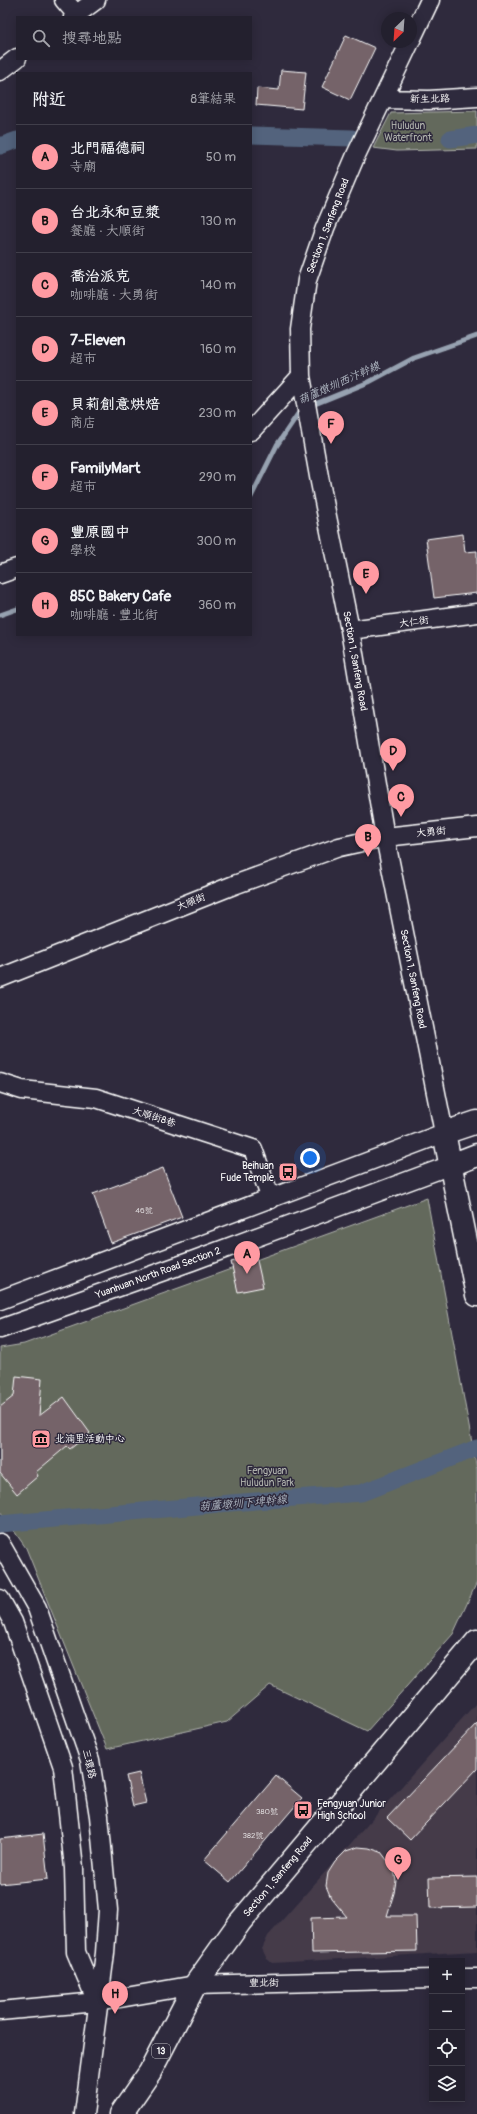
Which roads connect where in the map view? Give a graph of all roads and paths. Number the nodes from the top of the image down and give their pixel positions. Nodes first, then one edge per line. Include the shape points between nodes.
1 (64, 0) edge
2 (96, 0) edge
3 (430, 0) edge
4 (74, 16) edge
5 (417, 28) edge
6 (408, 48) edge
7 (16, 59) edge
8 (0, 71) edge
9 (477, 97) edge
10 (383, 99) junction
11 (301, 376) junction
12 (252, 430) edge
13 (16, 568) edge
14 (0, 574) edge
15 (477, 613) edge
16 (350, 630) junction
17 (477, 827) edge
18 (385, 837) junction
19 (0, 978) edge
20 (0, 1083) edge
21 (477, 1122) edge
22 (444, 1133) junction
23 (477, 1155) edge
24 (451, 1165) junction
25 (271, 1199) junction
26 (477, 1295) edge
27 (0, 1300) edge
28 (0, 1329) edge
29 (0, 1543) edge
30 (0, 1599) edge
31 (477, 1641) edge
32 (90, 1760) junction
33 (63, 1767) junction
34 (465, 1978) edge
35 (477, 1978) edge
36 (429, 1979) edge
37 (195, 1985) junction
38 (98, 2002) junction
39 (0, 2011) edge
40 (84, 2114) edge
41 (121, 2114) edge

1 - 4 street
2 - 4 street
3 - 5 street, Section 1, Sanfeng Road
6 - 10 street, Section 1, Sanfeng Road
7 - 8 street
9 - 10 street, 新生北路
10 - 11 street, Section 1, Sanfeng Road via 325,228 306,280 300,328
11 - 12 street
11 - 16 street, Section 1, Sanfeng Road
13 - 14 street
15 - 16 street, 大仁街
16 - 18 street, Section 1, Sanfeng Road
17 - 18 street, 大勇街
18 - 19 street, 大順街 via 339,847 241,882
18 - 22 street, Section 1, Sanfeng Road
20 - 25 street, 大順街8巷 via 22,1090 96,1098 253,1149
21 - 22 main road
22 - 24 main road, Section 1, Sanfeng Road
22 - 25 street
23 - 24 main road
24 - 26 main road, Section 1, Sanfeng Road
24 - 28 street, Yuanhuan North Road Section 2
25 - 27 street
29 - 32 street, 三環路 via 37,1608
30 - 33 street via 13,1622
31 - 37 main road, Section 1, Sanfeng Road / 13 via 240,1922
32 - 33 street
32 - 38 street, 三環路 via 99,1816 108,1910
33 - 38 street via 74,1868 76,1952
34 - 35 street
36 - 37 street, 豐北街
37 - 38 street, 豐北街
37 - 41 main road, Section 1, Sanfeng Road / 13 via 150,2072
38 - 39 street, 豐北街
38 - 40 street, 三環路

